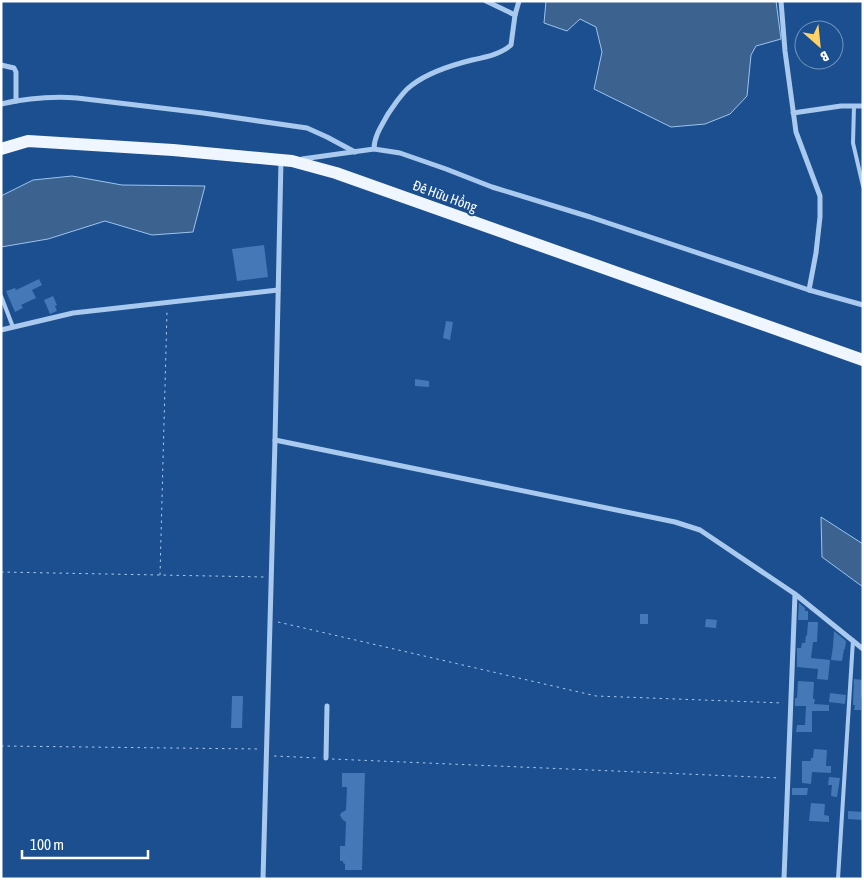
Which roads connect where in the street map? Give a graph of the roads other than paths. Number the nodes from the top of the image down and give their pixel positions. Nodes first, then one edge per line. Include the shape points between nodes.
1 (486, 1) edge
2 (519, 1) edge
3 (781, 1) edge
4 (515, 15) junction
5 (1, 65) edge
6 (16, 101) junction
7 (1, 104) edge
8 (854, 106) junction
9 (863, 106) edge
10 (793, 113) junction
11 (1, 149) edge
12 (374, 149) junction
13 (355, 152) junction
14 (286, 160) junction
15 (863, 186) edge
16 (278, 290) junction
17 (809, 290) junction
18 (1, 296) edge
19 (863, 305) edge
20 (13, 327) junction
21 (1, 330) edge
22 (863, 360) edge
23 (275, 440) junction
24 (795, 594) junction
25 (852, 640) junction
26 (863, 649) edge
27 (327, 706) dead end
28 (326, 758) road end
29 (262, 879) edge
30 (784, 879) edge
31 (838, 879) edge

1 - 4 street
2 - 4 street
3 - 10 street
4 - 12 street via 511,45 504,51 458,64 411,85 397,100 382,125
5 - 6 street via 14,68
6 - 7 street
6 - 13 street via 77,98 307,128
8 - 9 street
8 - 10 street
8 - 15 lane via 853,142
10 - 17 street via 796,132 820,196 816,253
11 - 14 main road, Đê Hữu Hồng via 28,142
12 - 13 street
12 - 17 street via 400,153 492,187
13 - 14 street
14 - 16 street
14 - 22 main road, Đê Hữu Hồng via 336,173
16 - 20 street via 73,313
16 - 23 street
17 - 19 street
18 - 20 lane
20 - 21 street
23 - 24 street via 675,522 700,530
23 - 29 street
24 - 25 street
24 - 30 street
25 - 26 street
25 - 31 lane
27 - 28 street

